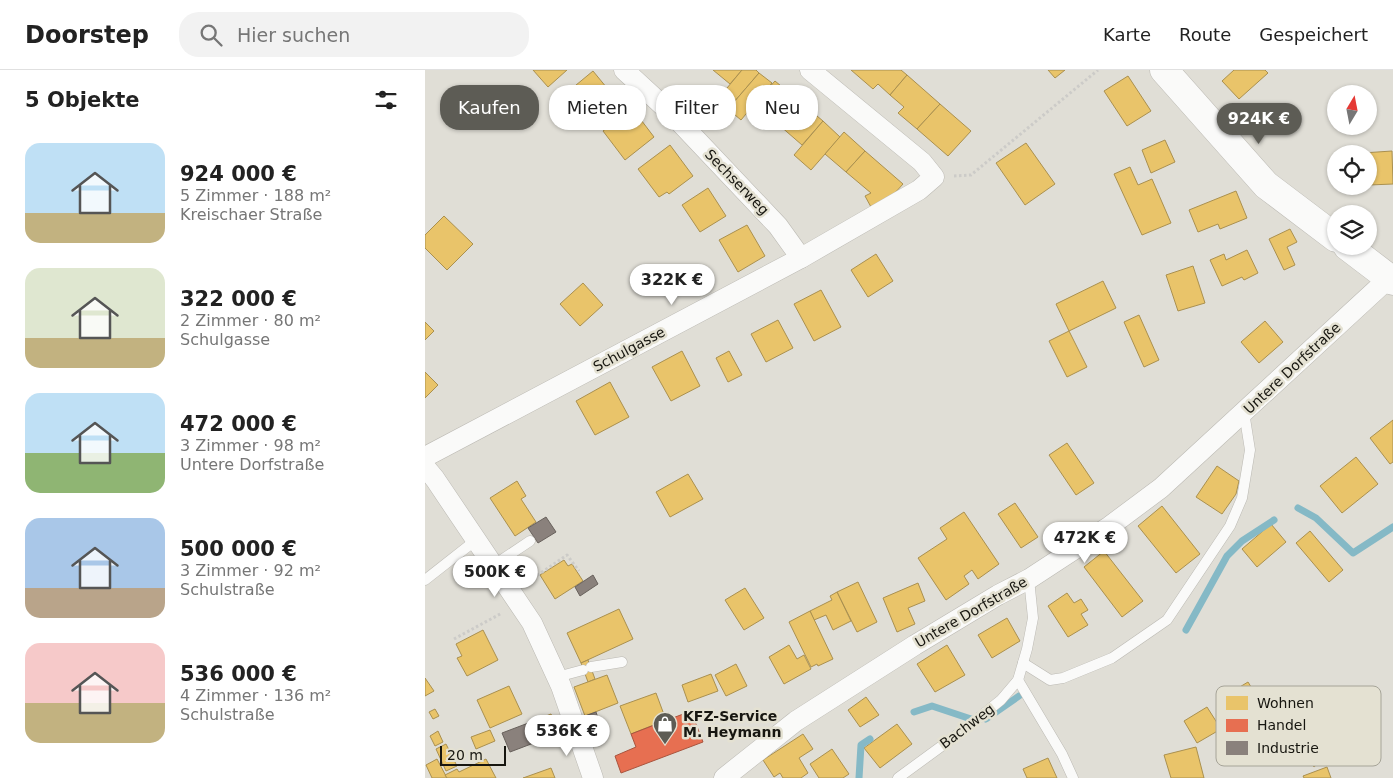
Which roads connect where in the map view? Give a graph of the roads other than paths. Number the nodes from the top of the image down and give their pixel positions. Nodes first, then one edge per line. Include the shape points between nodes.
1 (624, 70) edge
2 (810, 70) edge
3 (1163, 70) edge
4 (1327, 231) edge
5 (1359, 255) edge
6 (801, 258) junction
7 (1391, 280) edge
8 (1244, 412) junction
9 (425, 456) edge
10 (425, 467) edge
11 (476, 540) junction
12 (530, 541) dead end
13 (494, 565) junction
14 (1029, 578) junction
15 (425, 580) edge
16 (622, 662) dead end
17 (1023, 663) junction
18 (557, 677) junction
19 (1018, 680) junction
20 (593, 778) edge
21 (724, 778) edge
22 (898, 778) edge
23 (1073, 778) edge

1 - 6 street, Sechserweg via 673,115 778,226
2 - 6 street, Schulgasse via 922,162 934,177 919,190
3 - 4 main road via 1266,185
5 - 7 main road
6 - 9 street, Schulgasse
7 - 8 street, Untere Dorfstraße
8 - 14 street, Untere Dorfstraße via 1154,493 1110,526
8 - 17 lane via 1250,450 1241,498 1230,526 1167,620 1111,658 1063,678 1050,680
10 - 11 street
11 - 13 street
11 - 15 lane
12 - 13 lane
13 - 18 street via 532,623
14 - 17 lane, Bachweg via 1033,618
14 - 21 street, Untere Dorfstraße via 796,720
16 - 18 lane
17 - 19 lane, Bachweg
18 - 20 street
19 - 22 lane, Bachweg via 1001,700
19 - 23 lane

